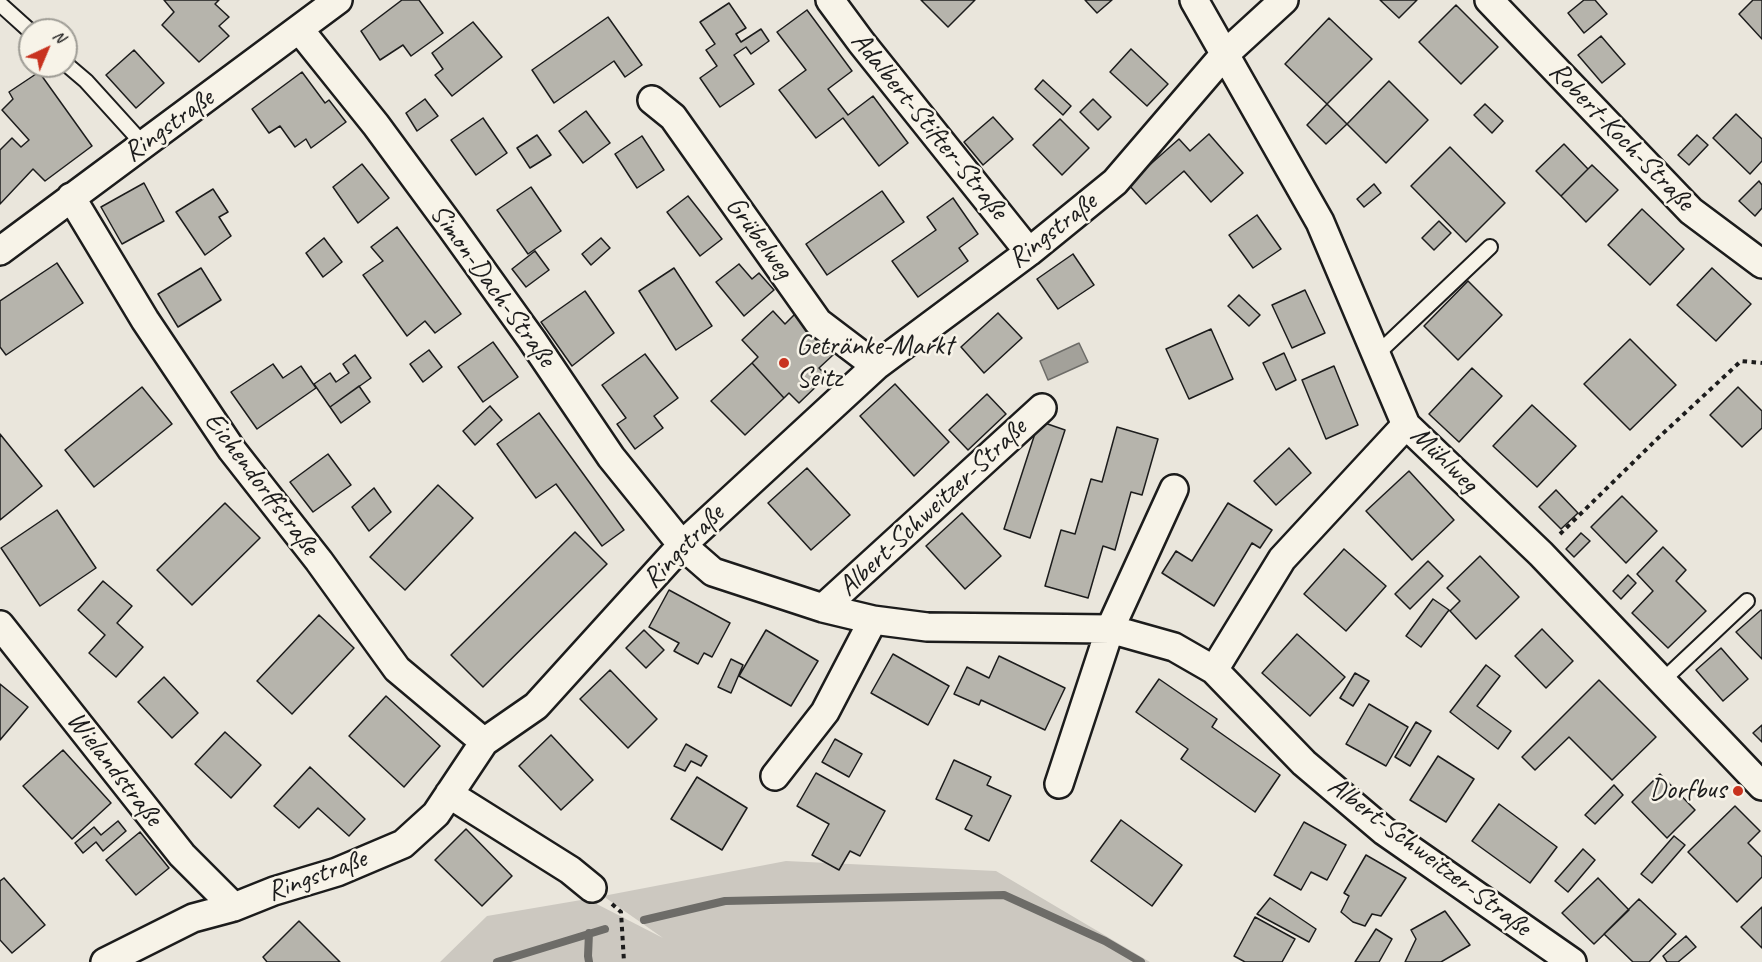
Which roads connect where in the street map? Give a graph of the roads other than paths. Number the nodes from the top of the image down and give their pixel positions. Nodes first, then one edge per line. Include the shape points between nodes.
1 (338, 0) edge
2 (830, 0) edge
3 (1194, 0) edge
4 (1284, 0) edge
5 (1489, 0) edge
6 (0, 4) edge
7 (18, 20) edge
8 (299, 29) junction
9 (1224, 55) junction
10 (78, 74) edge
11 (652, 100) dead end
12 (144, 145) junction
13 (71, 197) junction
14 (1490, 247) dead end
15 (0, 251) edge
16 (1029, 252) junction
17 (1762, 264) edge
18 (1377, 354) junction
19 (876, 366) junction
20 (1042, 408) dead end
21 (1406, 425) junction
22 (1174, 489) dead end
23 (682, 545) junction
24 (1747, 601) dead end
25 (823, 608) junction
26 (873, 620) junction
27 (0, 625) edge
28 (1110, 629) junction
29 (1214, 670) junction
30 (1661, 682) junction
31 (484, 742) junction
32 (775, 776) dead end
33 (1059, 784) dead end
34 (1762, 786) edge
35 (449, 794) junction
36 (592, 888) road end
37 (234, 907) junction
38 (105, 962) edge
39 (1572, 962) edge

1 - 8 street, Ringstraße
2 - 16 street, Adalbert-Stifter-Straße
3 - 9 street, Mühlweg
4 - 9 street, Ringstraße
5 - 17 street, Robert-Koch-Straße via 1691,211
6 - 7 lane
8 - 12 street, Ringstraße
8 - 23 street, Simon-Dach-Straße via 444,218 611,457
9 - 16 street, Ringstraße via 1115,182
9 - 18 street, Mühlweg via 1320,222
10 - 12 lane
11 - 19 street, Grübelweg via 673,117 818,322
12 - 13 street, Ringstraße
13 - 15 street, Ringstraße
13 - 31 street, Eichendorffstraße via 145,320 232,450 397,669
14 - 18 lane
16 - 19 street, Ringstraße
18 - 21 street, Mühlweg
19 - 23 street, Ringstraße
20 - 25 street, Albert-Schweitzer-Straße
21 - 29 street via 1282,559
21 - 30 street, Mühlweg via 1540,554
22 - 28 street
23 - 25 street, Albert-Schweitzer-Straße via 712,572
23 - 31 street, Ringstraße via 536,706
24 - 30 lane
25 - 26 street, Albert-Schweitzer-Straße
26 - 28 street, Albert-Schweitzer-Straße via 927,627
26 - 32 street, Albert-Schweitzer-Straße via 825,712
27 - 37 street, Wielandstraße via 182,855
28 - 29 street, Albert-Schweitzer-Straße via 1174,646
28 - 33 street
29 - 39 street, Albert-Schweitzer-Straße via 1304,763 1384,831
30 - 34 street, Mühlweg
31 - 35 street, Ringstraße
35 - 36 street
35 - 37 street, Ringstraße via 436,814 403,844 337,872
37 - 38 street, Ringstraße via 193,918

